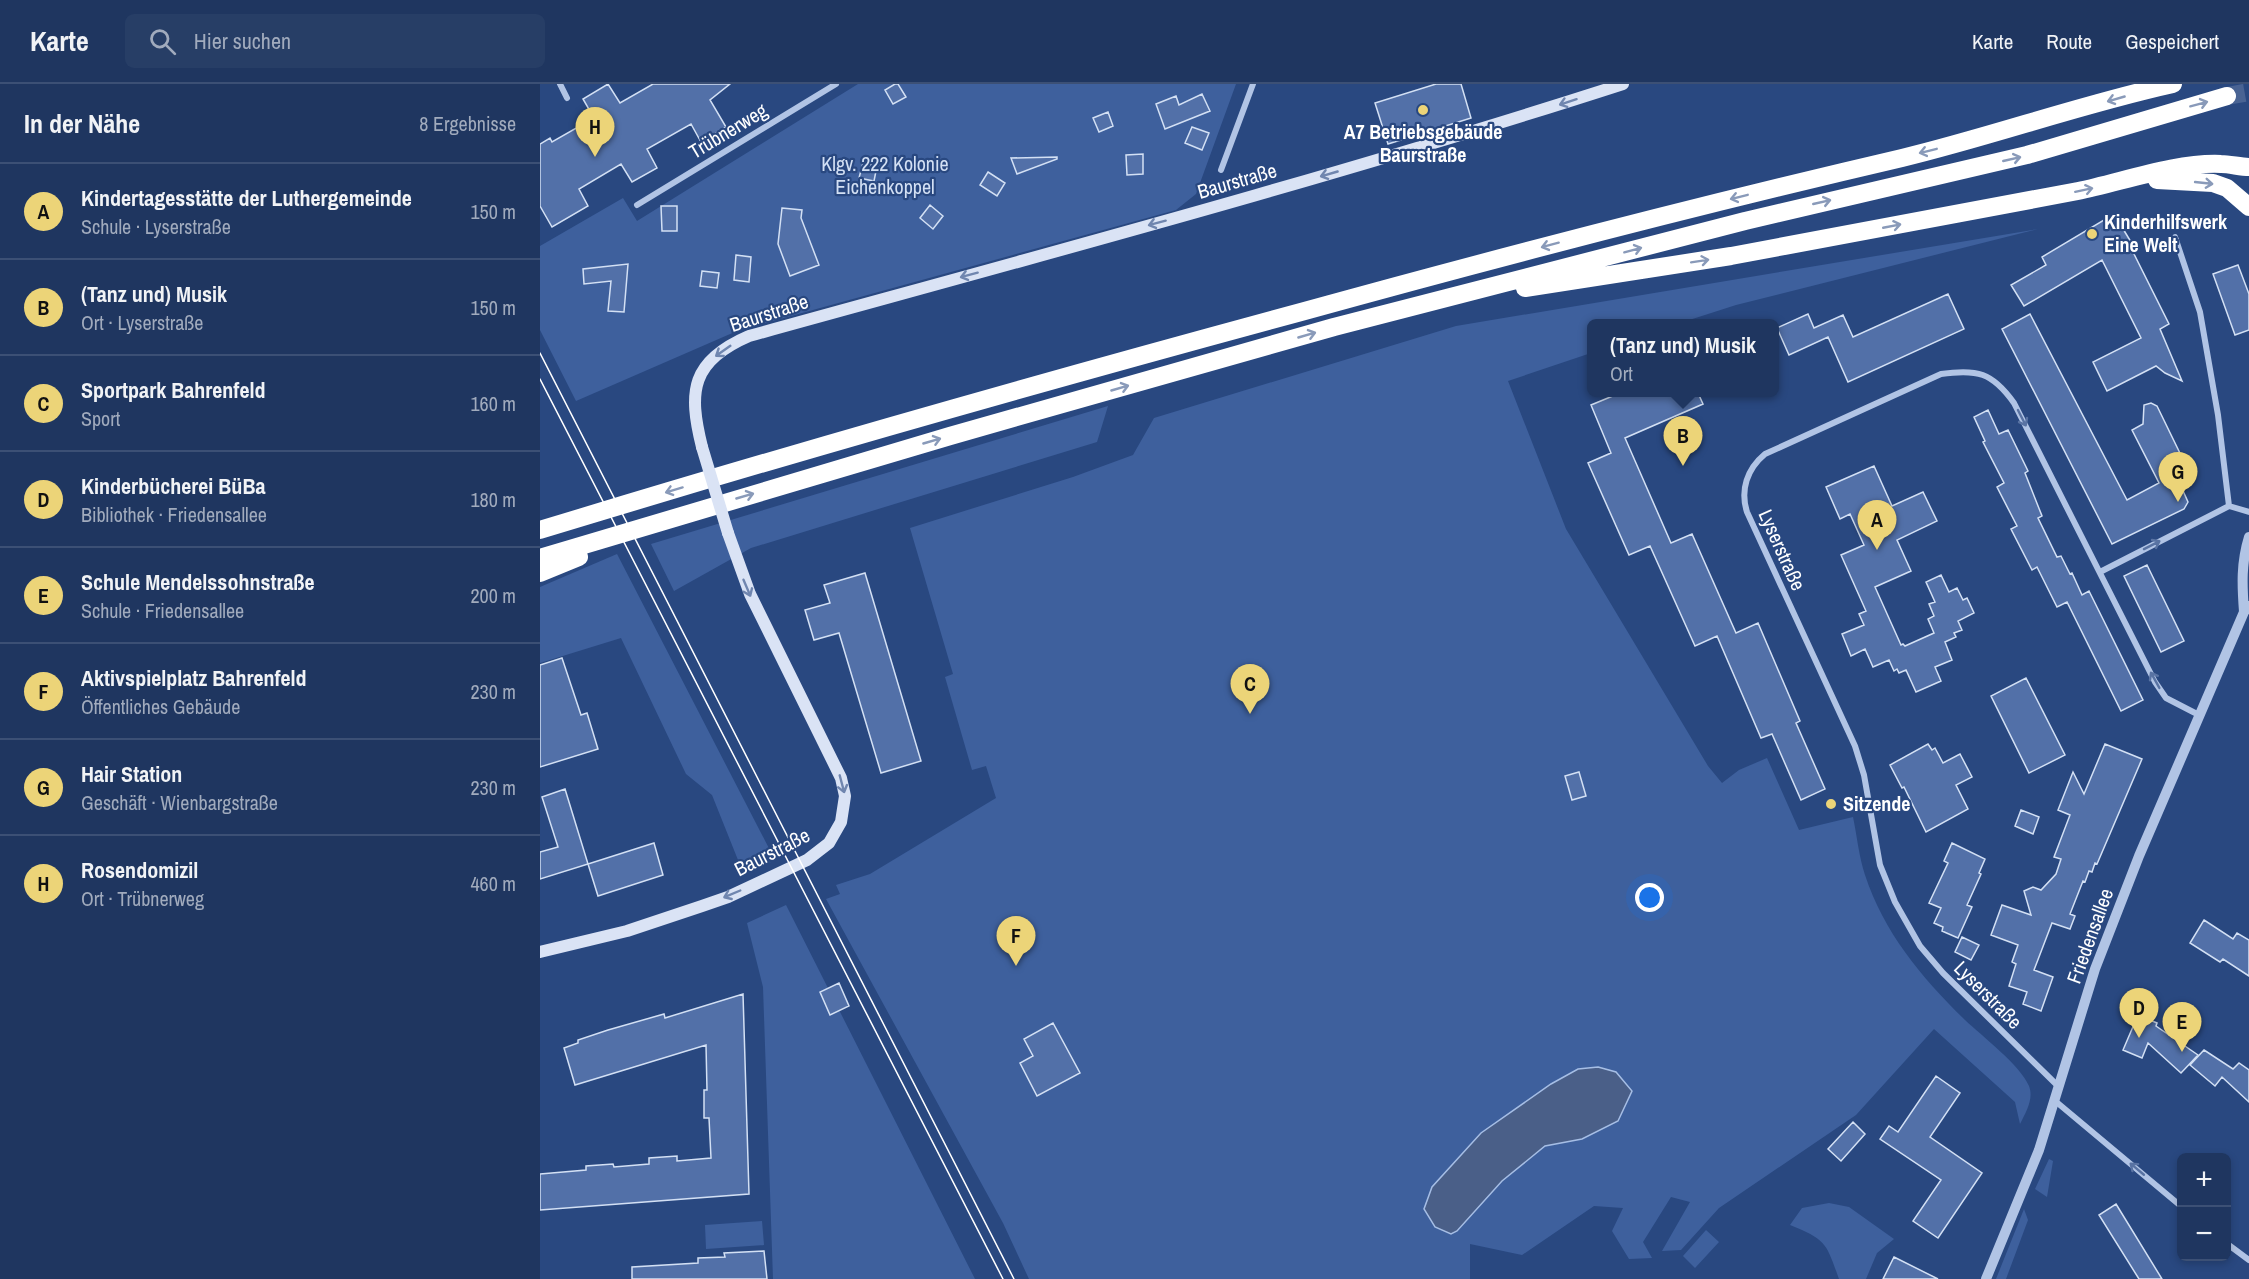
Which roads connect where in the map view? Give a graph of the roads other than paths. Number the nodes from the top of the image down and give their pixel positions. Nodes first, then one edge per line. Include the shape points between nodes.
1 (560, 84) edge
2 (836, 84) edge
3 (1253, 84) edge
4 (1623, 84) edge
5 (2173, 84) edge
6 (2227, 96) tunnel mouth
7 (567, 98) dead end
8 (2249, 167) edge
9 (1221, 170) dead end
10 (2128, 180) junction
11 (637, 205) dead end
12 (2249, 207) edge
13 (2175, 237) dead end
14 (1434, 301) junction
15 (2229, 506) junction
16 (2249, 512) edge
17 (669, 519) junction
18 (540, 530) edge
19 (2249, 537) edge
20 (540, 558) edge
21 (2100, 572) junction
22 (540, 573) edge
23 (2247, 609) edge
24 (2199, 715) junction
25 (540, 952) edge
26 (2058, 1087) junction
27 (2054, 1100) junction
28 (2177, 1204) edge
29 (2231, 1246) edge
30 (2249, 1260) edge
31 (1986, 1279) edge

1 - 7 street
2 - 11 street, Trübnerweg
3 - 9 street, Baurstraße
4 -> 25 main road, Baurstraße, bridge via 1246,199 749,336 715,356 699,379 693,401 702,447 750,594 841,778 845,796 842,822 830,843 807,860 728,897 627,931
5 -> 18 highway via 1968,141 1550,244 1118,361
14 -> 6 highway via 1745,221 2027,155
8 - 10 highway via 2220,164 2179,168
10 -> 12 highway via 2213,183 2227,188
14 -> 10 highway via 1731,256
13 - 15 street via 2200,312
17 -> 14 highway
15 - 16 street
21 -> 15 street
17 - 20 highway
17 - 22 highway
19 - 23 street, Friedensallee via 2241,574
24 -> 21 street, Lyserstraße via 2166,698 2160,690
26 -> 21 street, Lyserstraße via 1943,973 1905,921 1880,865 1855,746 1744,503 1747,475 1765,454 1941,374 1965,370 1984,375 2006,391 2014,403
23 - 24 street, Friedensallee
24 - 26 street, Friedensallee via 2095,969
26 - 27 street, Friedensallee
28 -> 27 street
27 - 31 street, Friedensallee via 2039,1150
29 - 30 street

